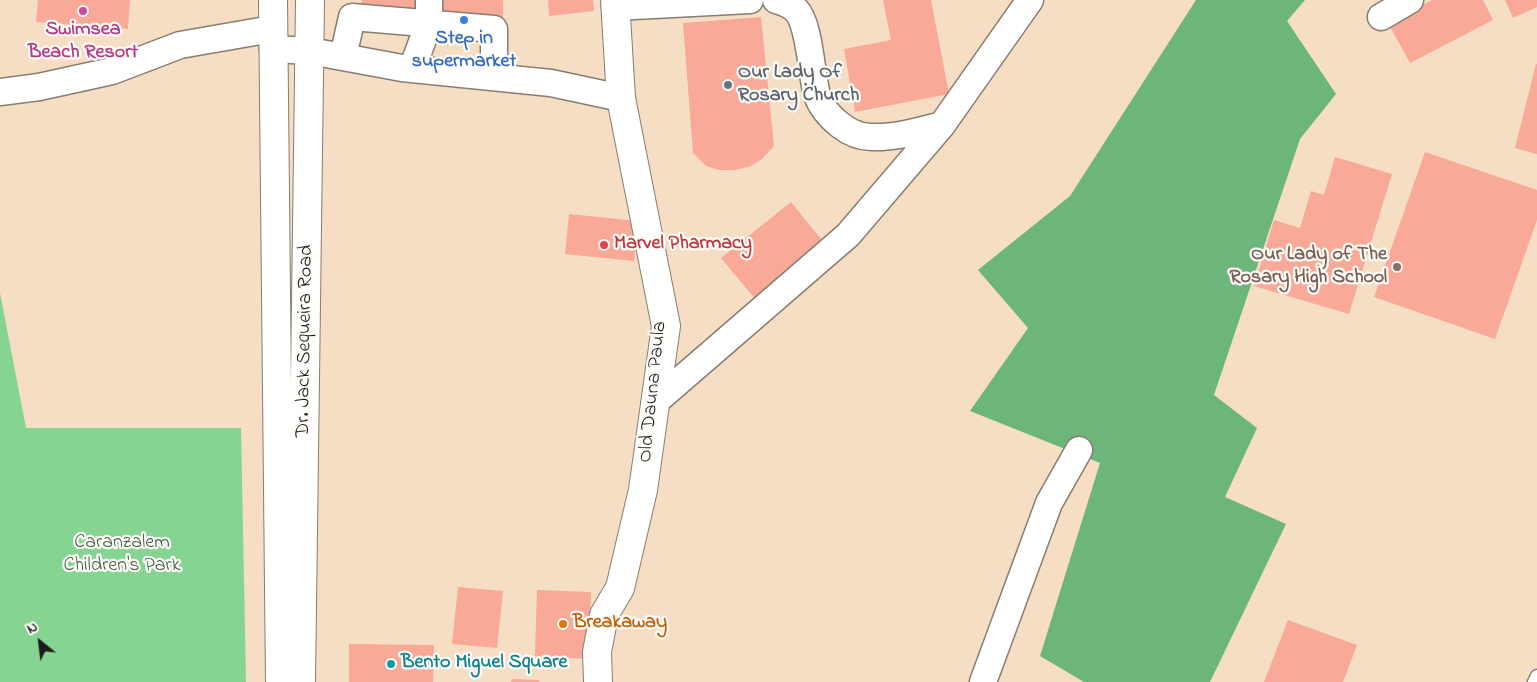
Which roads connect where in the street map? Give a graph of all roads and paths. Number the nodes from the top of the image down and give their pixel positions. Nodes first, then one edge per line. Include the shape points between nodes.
1 (272, 0) edge
2 (310, 0) edge
3 (750, 0) edge
4 (776, 0) edge
5 (1030, 0) edge
6 (1410, 0) edge
7 (615, 3) edge
8 (429, 12) edge
9 (1381, 17) dead end
10 (273, 39) junction
11 (310, 51) junction
12 (343, 57) junction
13 (412, 69) junction
14 (494, 77) junction
15 (0, 92) edge
16 (621, 98) junction
17 (942, 124) junction
18 (655, 402) junction
19 (1079, 450) dead end
20 (1537, 676) edge
21 (280, 682) edge
22 (301, 682) edge
23 (598, 682) edge
24 (983, 682) edge
25 (1534, 682) edge

1 - 10 main road, Dr. Jack Sequeira Road
2 - 11 main road, Dr. Jack Sequeira Road
3 - 7 street
4 - 17 street via 798,11 805,28 817,96 824,110 850,132 870,137 887,136
5 - 17 street
6 - 9 street
7 - 16 main road, Old Dauna Paula
8 - 12 street via 352,17
8 - 13 street
8 - 14 street via 494,29
10 - 11 street
10 - 15 street via 180,45 112,71
10 - 21 main road, Dr. Jack Sequeira Road
11 - 12 street
11 - 22 main road, Dr. Jack Sequeira Road
12 - 13 street
13 - 14 street
14 - 16 street via 551,83
16 - 18 main road, Old Dauna Paula via 666,326
17 - 18 street via 848,235
18 - 23 main road, Old Dauna Paula via 643,490 620,588 602,624 597,652
19 - 24 street via 1049,503
20 - 25 lane

